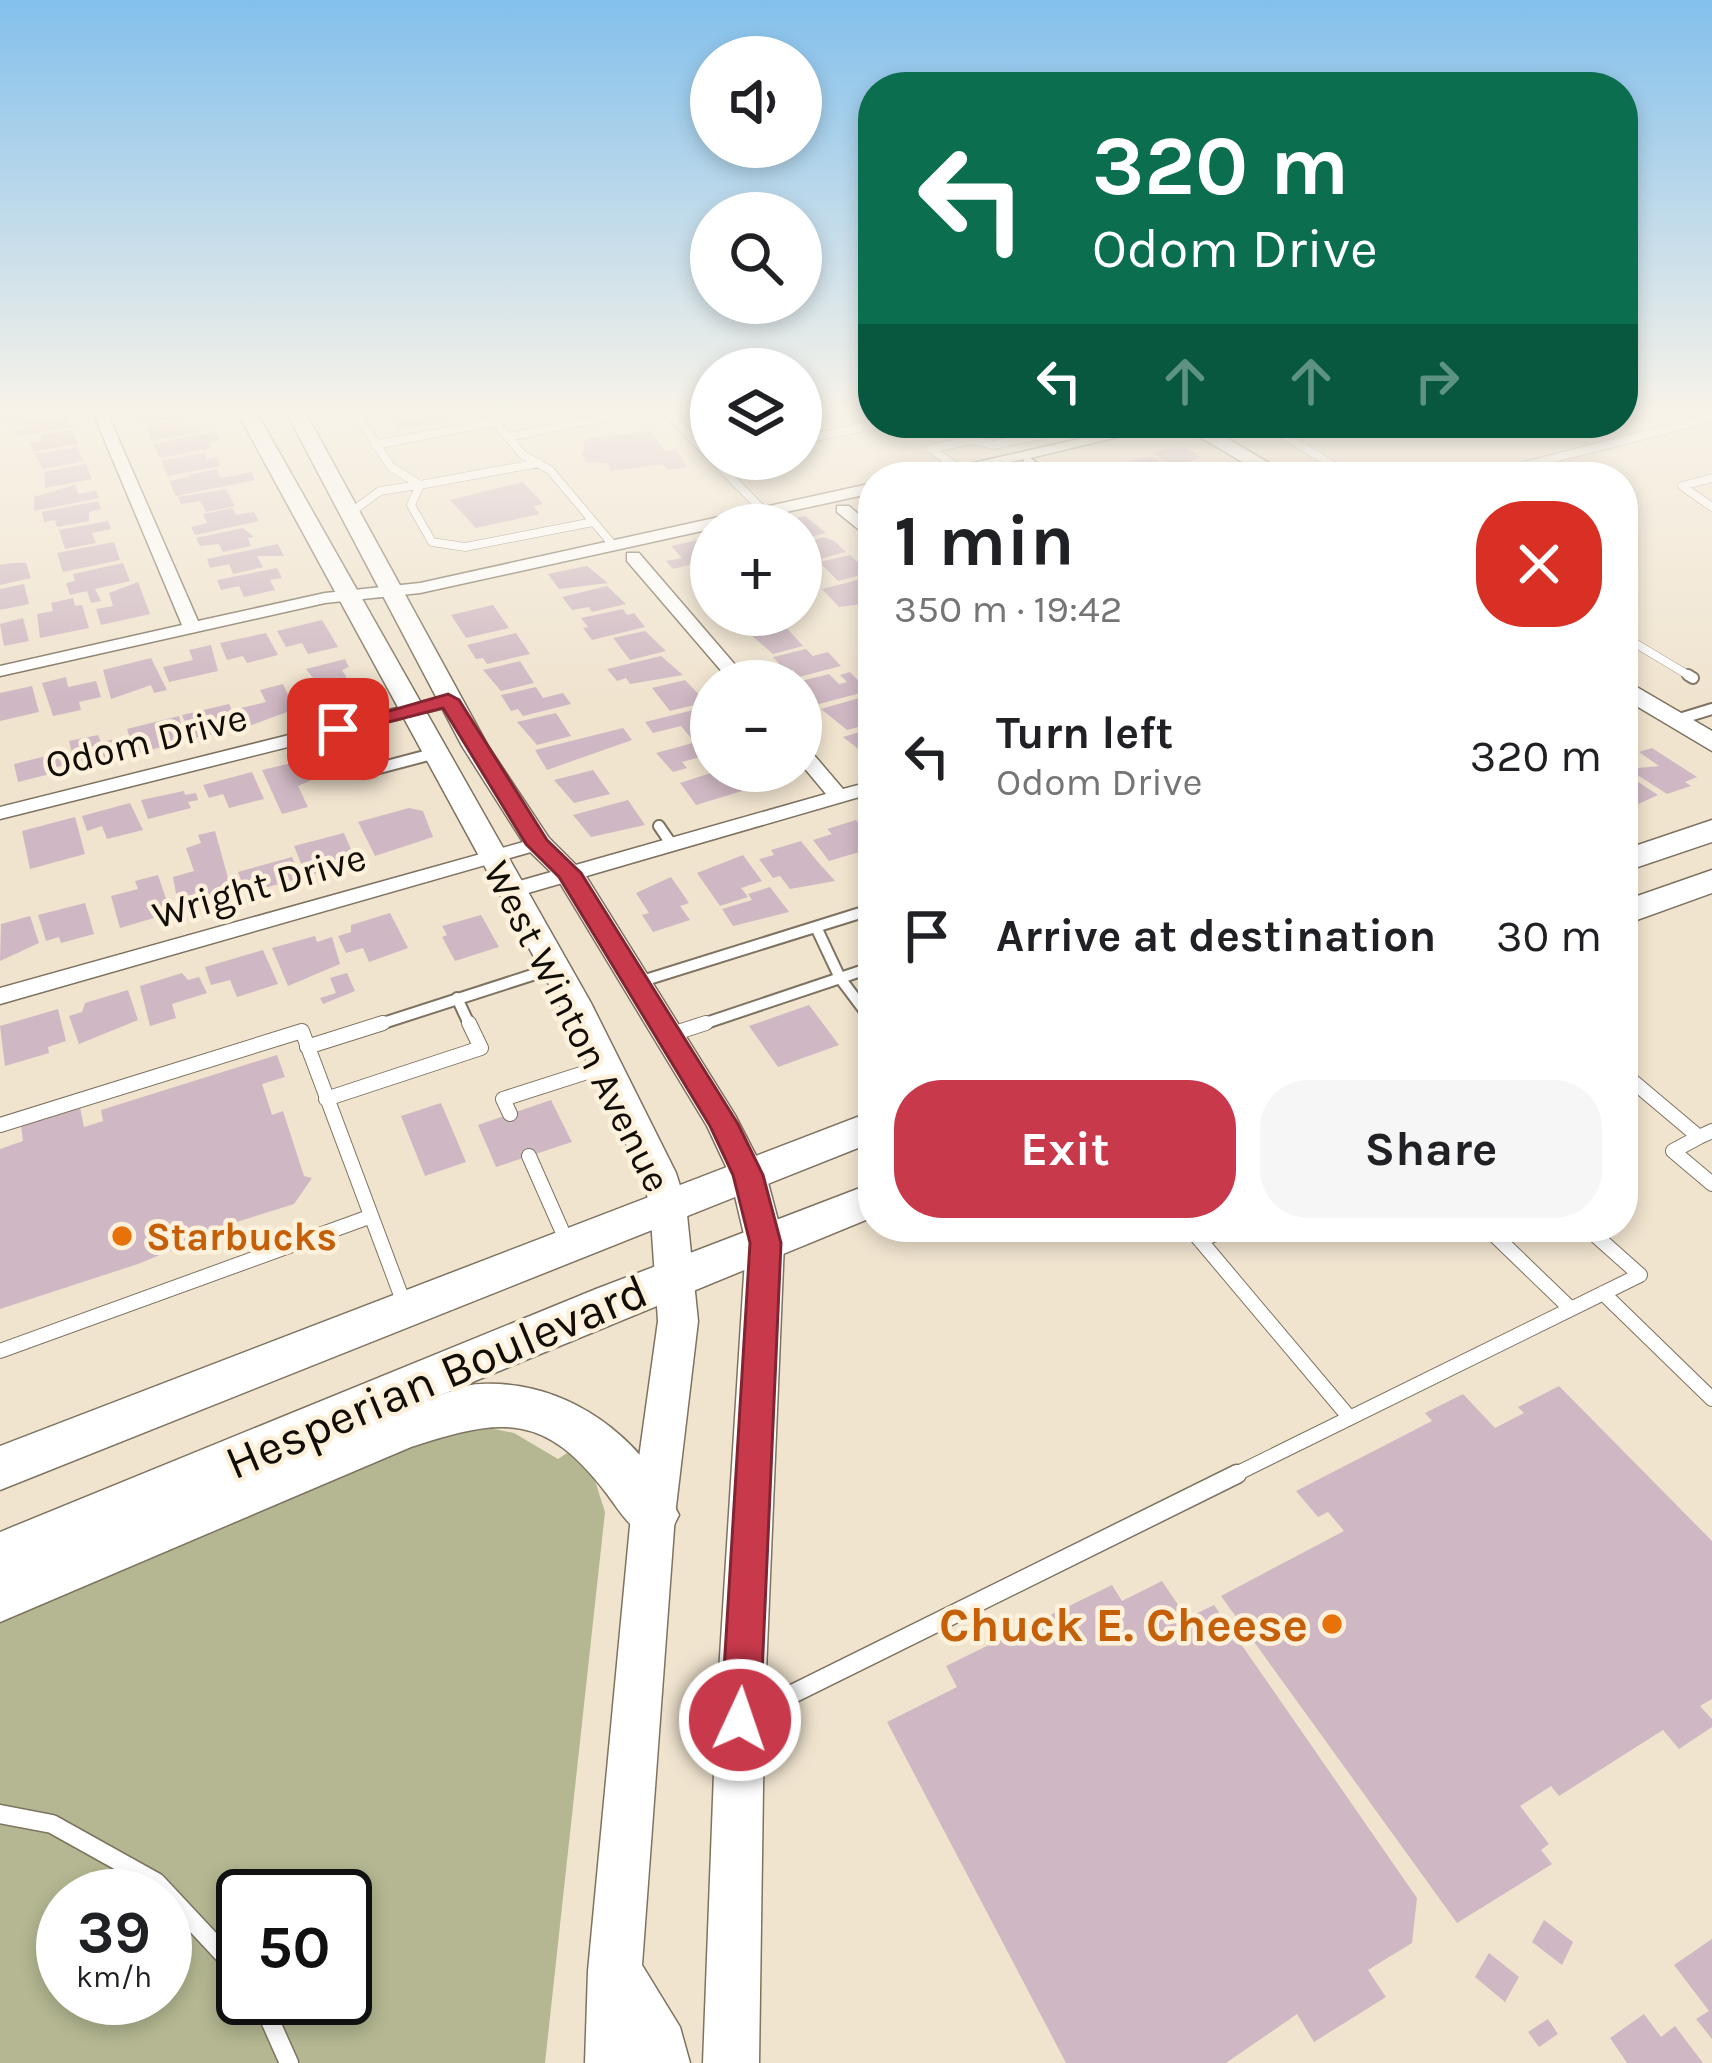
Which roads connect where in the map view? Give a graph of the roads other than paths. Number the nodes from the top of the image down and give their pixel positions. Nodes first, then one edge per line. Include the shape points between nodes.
1 (139, 504) edge
2 (298, 504) edge
3 (345, 504) edge
4 (358, 504) edge
5 (411, 504) edge
6 (576, 504) edge
7 (843, 508) dead end
8 (350, 513) junction
9 (593, 522) junction
10 (858, 522) edge
11 (690, 528) edge
12 (613, 545) junction
13 (632, 557) dead end
14 (388, 591) junction
15 (350, 596) junction
16 (192, 628) junction
17 (1638, 645) edge
18 (722, 660) edge
19 (0, 671) edge
20 (1693, 678) dead end
21 (1638, 696) edge
22 (448, 700) junction
23 (1712, 709) edge
24 (412, 710) junction
25 (1676, 720) junction
26 (1712, 742) edge
27 (436, 753) junction
28 (364, 772) dead end
29 (822, 776) edge
30 (858, 791) edge
31 (839, 796) junction
32 (0, 813) edge
33 (1712, 830) edge
34 (538, 844) junction
35 (495, 856) junction
36 (1638, 857) edge
37 (568, 873) junction
38 (1712, 881) edge
39 (513, 890) junction
40 (1638, 908) edge
41 (858, 914) edge
42 (816, 927) junction
43 (556, 968) junction
44 (858, 972) edge
45 (840, 978) junction
46 (638, 983) junction
47 (0, 996) edge
48 (457, 998) junction
49 (858, 1002) edge
50 (669, 1035) junction
51 (307, 1047) junction
52 (607, 1066) junction
53 (1638, 1083) edge
54 (326, 1099) junction
55 (510, 1114) dead end
56 (0, 1125) edge
57 (858, 1132) edge
58 (1706, 1134) edge
59 (529, 1156) dead end
60 (748, 1175) junction
61 (1712, 1184) edge
62 (668, 1205) junction
63 (858, 1205) edge
64 (369, 1217) junction
65 (1203, 1242) edge
66 (1501, 1242) edge
67 (1603, 1242) edge
68 (567, 1243) junction
69 (765, 1243) junction
70 (676, 1276) junction
71 (1603, 1293) junction
72 (405, 1307) junction
73 (1570, 1309) junction
74 (0, 1351) edge
75 (1712, 1399) edge
76 (1349, 1417) junction
77 (0, 1468) edge
78 (653, 1516) junction
79 (0, 1557) edge
80 (0, 1598) edge
81 (740, 1720) junction
82 (0, 1814) edge
83 (216, 1946) edge
84 (615, 1971) junction
85 (272, 2025) edge
86 (289, 2063) edge
87 (613, 2063) edge
88 (662, 2063) edge
89 (731, 2063) edge

1 - 16 street
2 - 15 main road, West Winton Avenue
3 - 8 main road, West Winton Avenue
4 - 8 lane
5 - 9 lane via 432,542 446,547
6 - 9 lane
7 - 10 street
8 - 14 main road, West Winton Avenue
9 - 12 lane
11 - 12 street
12 - 14 street
13 - 18 street
14 - 15 street
14 - 22 main road, West Winton Avenue
15 - 16 street
15 - 24 main road, West Winton Avenue
16 - 19 street
17 - 20 lane
21 - 25 main road
22 - 24 street, Odom Drive
22 - 34 main road, West Winton Avenue
23 - 25 lane
24 - 27 main road, West Winton Avenue
24 - 32 street, Odom Drive
25 - 26 main road
27 - 28 lane
27 - 35 main road, West Winton Avenue
29 - 31 street
30 - 31 street
31 - 37 street via 665,836
33 - 36 main road
34 - 35 street, Wright Drive
34 - 37 main road, West Winton Avenue
35 - 39 main road, West Winton Avenue
35 - 47 street, Wright Drive
37 - 39 street
37 - 46 main road, West Winton Avenue
38 - 40 main road
39 - 43 main road, West Winton Avenue
41 - 42 lane
42 - 45 lane
42 - 46 lane
43 - 48 lane
43 - 52 main road, West Winton Avenue
44 - 45 lane
45 - 49 lane
45 - 50 lane
46 - 50 main road, West Winton Avenue
48 - 51 lane
48 - 54 lane via 481,1048
50 - 60 main road, West Winton Avenue
51 - 54 lane
51 - 56 lane via 302,1031
52 - 55 lane via 503,1099
52 - 62 main road, West Winton Avenue
53 - 58 lane
54 - 64 lane
57 - 60 main road, Hesperian Boulevard
58 - 61 lane via 1673,1151
59 - 68 lane
60 - 62 main road, Hesperian Boulevard
60 - 69 main road, West Winton Avenue
62 - 68 main road, Hesperian Boulevard
62 - 70 main road, West Winton Avenue
63 - 69 main road, Hesperian Boulevard
64 - 72 lane
64 - 74 lane
65 - 76 lane
66 - 73 lane
67 - 71 lane via 1640,1275
68 - 72 main road, Hesperian Boulevard
69 - 70 main road, Hesperian Boulevard
69 - 81 main road, West Winton Avenue
70 - 78 main road, West Winton Avenue via 678,1321
70 - 79 main road, Hesperian Boulevard
71 - 73 lane
71 - 75 lane
72 - 77 main road, Hesperian Boulevard
73 - 76 lane
76 - 81 lane
78 - 80 main road via 597,1442 544,1412 478,1404
78 - 84 main road, West Winton Avenue
81 - 89 main road, West Winton Avenue
82 - 83 lane via 52,1824 156,1882
84 - 87 main road, West Winton Avenue
84 - 88 main road via 661,2046
85 - 86 lane

